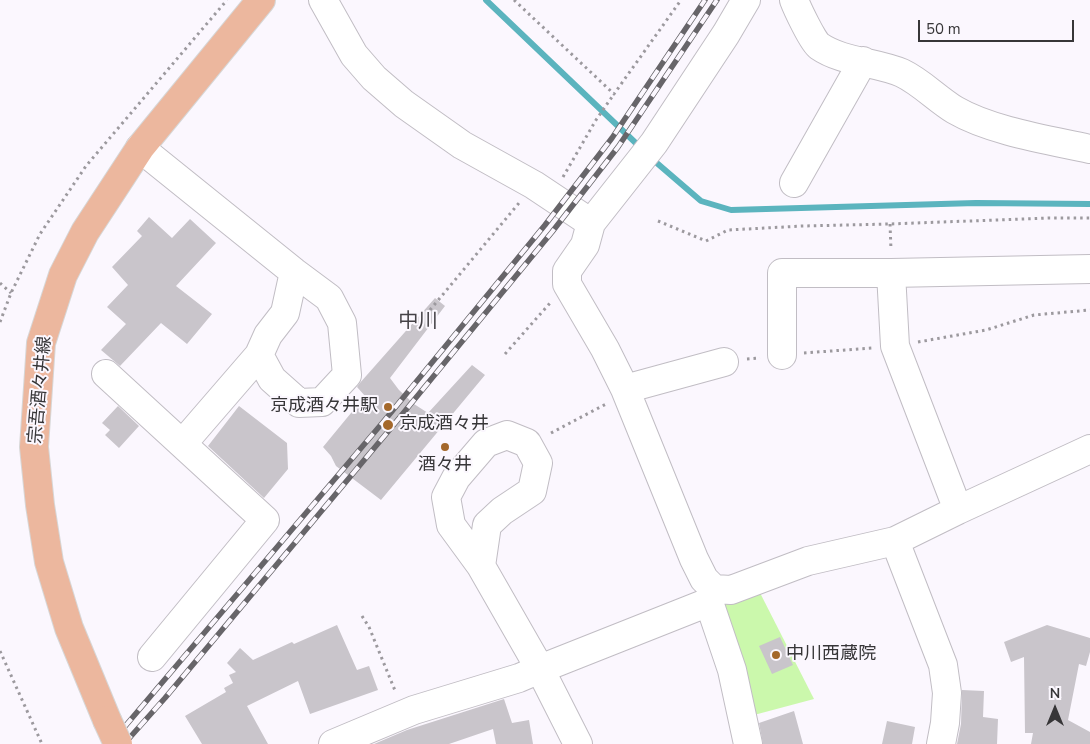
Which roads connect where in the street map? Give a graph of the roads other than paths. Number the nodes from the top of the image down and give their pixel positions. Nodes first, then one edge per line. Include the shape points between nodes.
1 (261, 0) edge
2 (323, 0) edge
3 (746, 0) edge
4 (794, 0) edge
5 (863, 61) junction
6 (140, 148) junction
7 (1090, 149) edge
8 (794, 183) dead end
9 (591, 223) junction
10 (1090, 269) edge
11 (294, 272) junction
12 (891, 273) junction
13 (259, 355) junction
14 (782, 355) road end
15 (724, 362) road end
16 (106, 374) dead end
17 (625, 392) junction
18 (183, 443) junction
19 (1090, 449) edge
20 (958, 510) junction
21 (895, 541) junction
22 (481, 566) dead end
23 (712, 596) junction
24 (152, 657) dead end
25 (540, 668) junction
26 (112, 732) edge
27 (333, 744) edge
28 (578, 744) edge
29 (748, 744) edge
30 (941, 744) edge

1 - 6 main road, 宗吾酒々井線
2 - 9 street via 354,55 404,104 462,145
3 - 9 street via 647,154
4 - 5 street via 817,45 834,54
5 - 7 street via 905,74 955,110 975,120
5 - 8 street
6 - 11 street
6 - 26 main road, 宗吾酒々井線 via 85,232 63,275 41,343 34,447 49,562 69,628
9 - 17 street via 585,245 567,271 567,284 606,349
10 - 12 street
11 - 13 street via 285,313 268,335
11 - 13 street via 329,298 338,315 342,323 346,375 322,402 299,403 272,379
12 - 14 street via 782,273
12 - 20 street via 895,346
13 - 18 street
15 - 17 street
16 - 18 street
17 - 23 street
18 - 24 street via 265,520
19 - 20 street
20 - 21 street
21 - 23 street via 808,561
21 - 30 street via 943,665 947,693
22 - 25 street
23 - 25 street
23 - 29 street
25 - 27 street via 519,678 414,710
25 - 28 street

